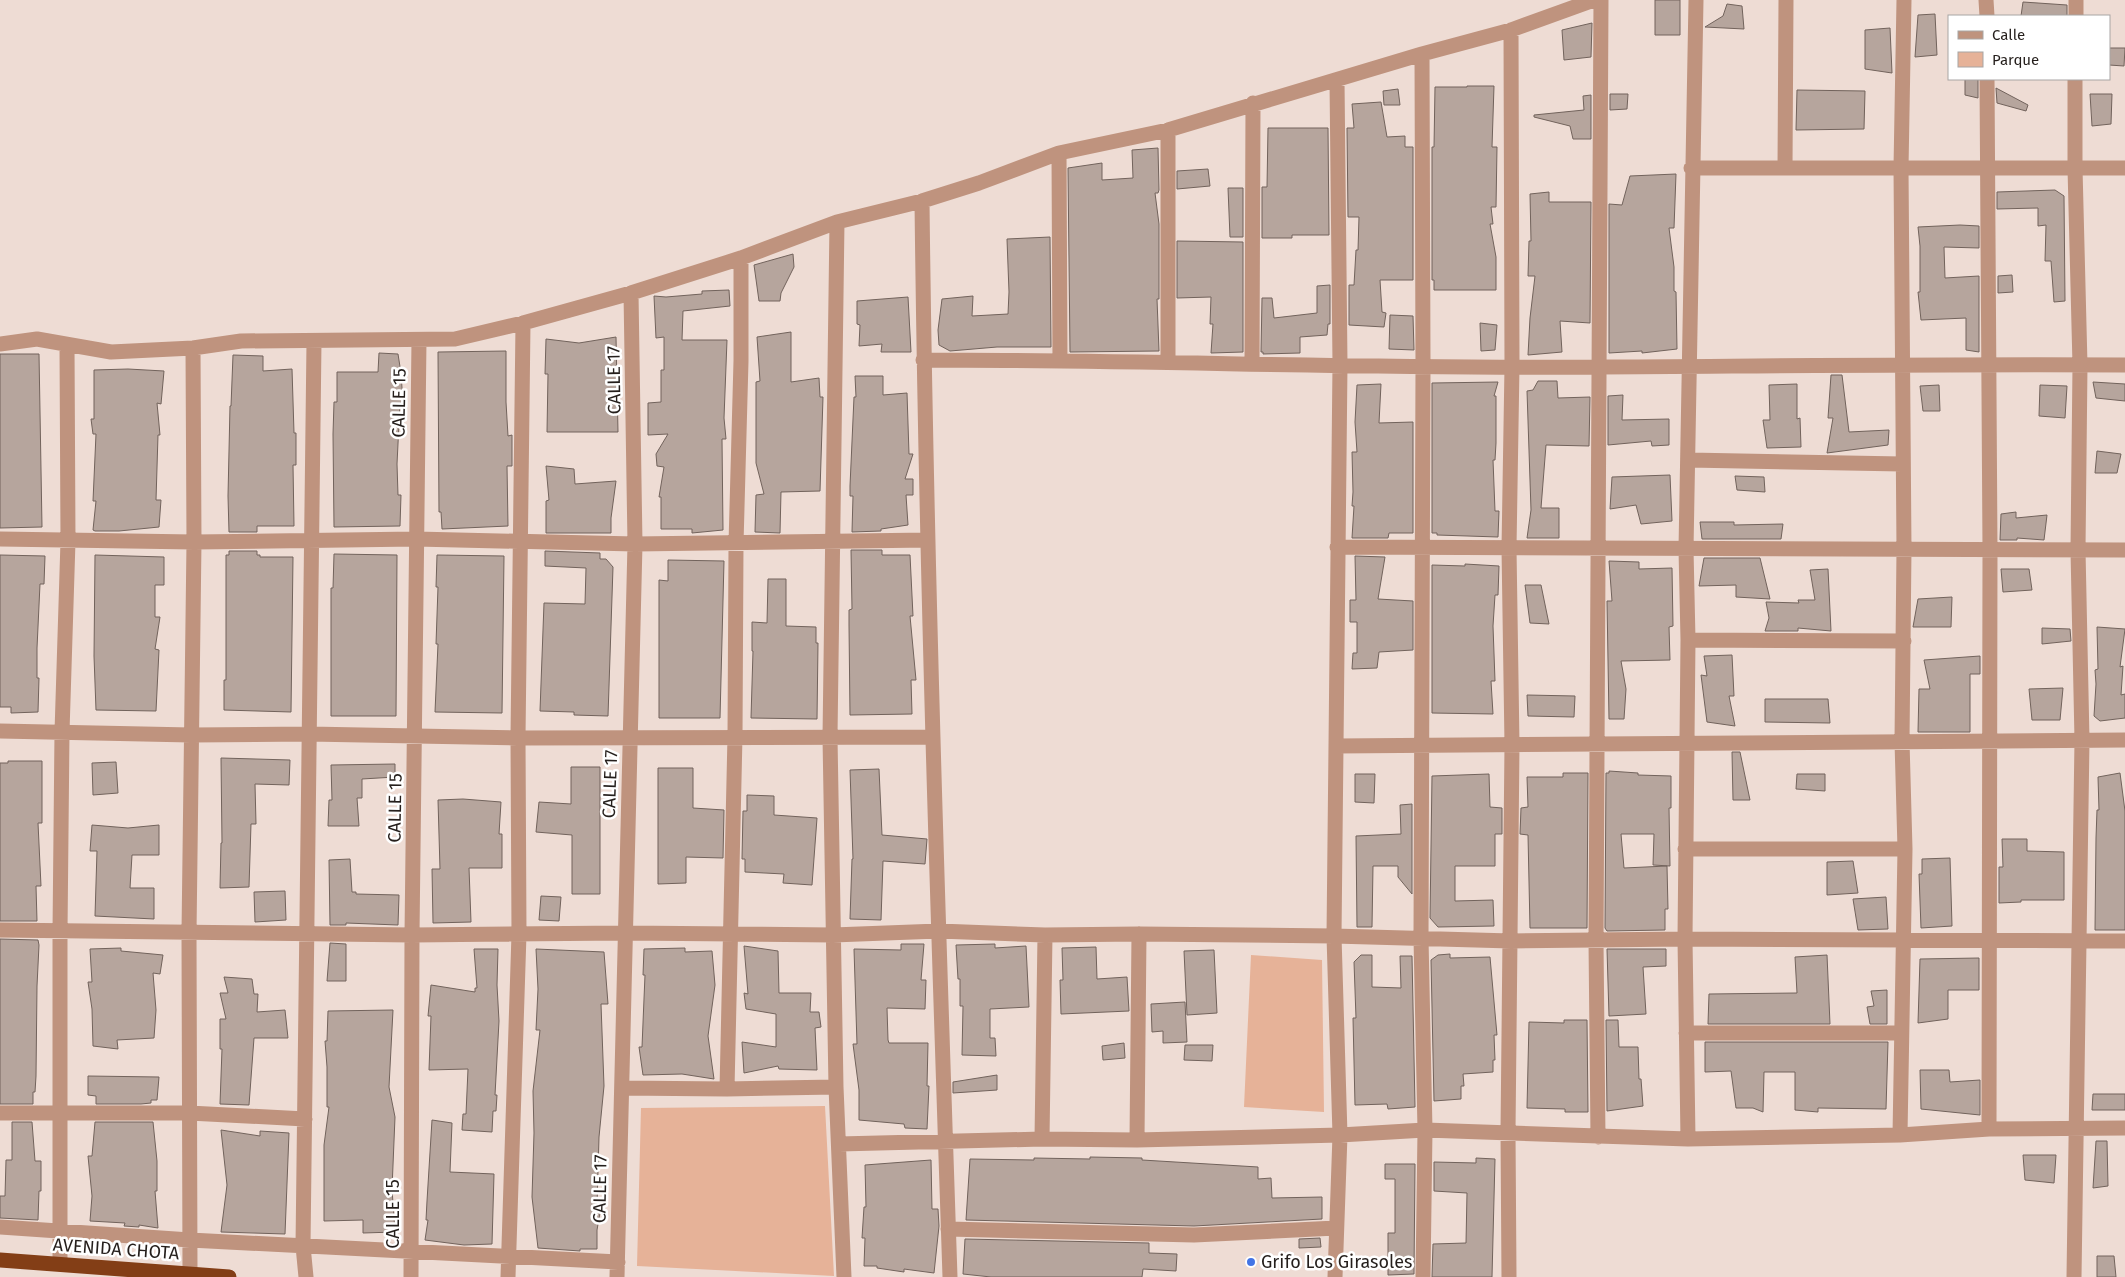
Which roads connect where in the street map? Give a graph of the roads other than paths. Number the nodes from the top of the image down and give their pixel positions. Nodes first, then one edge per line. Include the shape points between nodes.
1 (1594, 0) edge
2 (1601, 0) edge
3 (1696, 0) edge
4 (1786, 0) edge
5 (1904, 0) edge
6 (1986, 0) edge
7 (2076, 0) edge
8 (1987, 15) edge
9 (2076, 15) edge
10 (1511, 30) junction
11 (1422, 54) junction
12 (1337, 80) junction
13 (1987, 80) edge
14 (2076, 80) edge
15 (1253, 103) junction
16 (1168, 130) junction
17 (1059, 153) junction
18 (1691, 168) junction
19 (1785, 168) junction
20 (1900, 168) junction
21 (1988, 168) junction
22 (2075, 168) junction
23 (2125, 168) edge
24 (922, 201) junction
25 (837, 222) junction
26 (742, 258) junction
27 (631, 293) junction
28 (523, 323) junction
29 (419, 340) junction
30 (314, 342) junction
31 (0, 344) edge
32 (67, 345) junction
33 (193, 348) junction
34 (923, 360) junction
35 (1060, 360) junction
36 (1168, 361) junction
37 (1252, 364) junction
38 (1340, 364) junction
39 (1903, 364) junction
40 (1688, 365) junction
41 (1989, 365) junction
42 (2080, 365) junction
43 (2125, 365) edge
44 (1423, 366) junction
45 (1512, 366) junction
46 (1598, 367) junction
47 (1689, 460) junction
48 (1902, 464) junction
49 (0, 539) edge
50 (416, 539) junction
51 (928, 540) junction
52 (68, 541) junction
53 (194, 542) junction
54 (310, 542) junction
55 (520, 542) junction
56 (832, 543) junction
57 (635, 544) junction
58 (736, 544) junction
59 (1337, 547) junction
60 (1422, 548) junction
61 (1509, 548) junction
62 (1597, 548) junction
63 (1686, 548) junction
64 (1904, 549) junction
65 (1990, 550) junction
66 (2078, 550) junction
67 (2125, 550) edge
68 (1688, 640) junction
69 (1904, 641) junction
70 (0, 730) edge
71 (62, 732) junction
72 (309, 734) junction
73 (191, 735) junction
74 (735, 736) junction
75 (415, 737) junction
76 (830, 737) junction
77 (933, 737) junction
78 (518, 738) junction
79 (630, 738) junction
80 (1989, 740) junction
81 (2082, 740) junction
82 (2125, 740) edge
83 (1902, 741) junction
84 (1685, 743) junction
85 (1597, 744) junction
86 (1512, 745) junction
87 (1337, 746) junction
88 (1422, 746) junction
89 (1685, 849) junction
90 (1905, 849) junction
91 (0, 930) edge
92 (939, 931) junction
93 (60, 932) junction
94 (189, 933) junction
95 (624, 933) junction
96 (519, 934) junction
97 (729, 934) junction
98 (1138, 934) junction
99 (306, 935) junction
100 (412, 935) junction
101 (833, 935) junction
102 (1045, 935) junction
103 (1334, 936) junction
104 (1421, 938) junction
105 (1684, 939) junction
106 (1511, 941) junction
107 (1596, 941) junction
108 (1902, 941) junction
109 (1989, 941) junction
110 (2079, 941) junction
111 (2125, 941) edge
112 (1901, 1032) junction
113 (1686, 1033) junction
114 (836, 1087) junction
115 (622, 1088) junction
116 (727, 1089) junction
117 (0, 1113) edge
118 (189, 1113) junction
119 (60, 1114) junction
120 (305, 1119) junction
121 (2075, 1128) junction
122 (2125, 1128) edge
123 (1989, 1129) junction
124 (1425, 1130) junction
125 (1508, 1132) junction
126 (1340, 1135) junction
127 (1900, 1135) junction
128 (1598, 1137) junction
129 (1042, 1139) junction
130 (1688, 1139) junction
131 (1137, 1140) junction
132 (945, 1142) junction
133 (839, 1144) junction
134 (0, 1226) edge
135 (1336, 1228) junction
136 (948, 1229) junction
137 (61, 1230) junction
138 (190, 1240) junction
139 (302, 1246) junction
140 (411, 1252) junction
141 (508, 1257) junction
142 (0, 1260) edge
143 (60, 1264) junction
144 (617, 1270) edge
145 (190, 1273) junction
146 (229, 1277) edge
147 (306, 1277) edge
148 (411, 1277) edge
149 (508, 1277) edge
150 (844, 1277) edge
151 (950, 1277) edge
152 (1335, 1277) edge
153 (1423, 1277) edge
154 (1509, 1277) edge
155 (2074, 1277) edge

1 - 10 street
2 - 46 street
3 - 18 street
4 - 19 street
5 - 20 street
6 - 8 street
7 - 9 street
10 - 11 street
10 - 45 street
11 - 12 street
11 - 44 street
12 - 15 street
12 - 38 street
13 - 21 street
14 - 22 street
15 - 16 street
15 - 37 street
16 - 17 street
16 - 36 street
17 - 24 street
17 - 35 street
18 - 19 street
18 - 40 street
19 - 20 street
20 - 21 street
20 - 39 street
21 - 22 street
21 - 41 street
22 - 23 street
22 - 42 street
24 - 25 street
24 - 34 street
25 - 26 street
25 - 56 street
26 - 27 street
26 - 58 street
27 - 28 street
27 - 57 street, CALLE 17
28 - 29 street via 454,339
28 - 55 street
29 - 30 street
29 - 50 street, CALLE 15
30 - 33 street via 241,341
30 - 54 street
31 - 32 street via 36,339
32 - 33 street via 111,352
32 - 52 street
33 - 53 street
34 - 35 street
34 - 51 street
35 - 36 street
36 - 37 street
37 - 38 street
38 - 44 street
38 - 59 street
39 - 40 street
39 - 41 street
39 - 48 street
40 - 46 street
40 - 47 street
41 - 42 street
41 - 65 street
42 - 43 street
42 - 66 street
44 - 45 street
44 - 60 street
45 - 46 street
45 - 61 street
46 - 62 street
47 - 48 street
47 - 63 street
48 - 64 street
49 - 52 street
50 - 54 street
50 - 55 street
50 - 75 street, CALLE 15
51 - 56 street
51 - 77 street
52 - 53 street
52 - 71 street
53 - 54 street
53 - 73 street
54 - 72 street
55 - 57 street
55 - 78 street
56 - 58 street
56 - 76 street
57 - 58 street
57 - 79 street, CALLE 17
58 - 74 street
59 - 60 street
59 - 87 street
60 - 61 street
60 - 88 street
61 - 62 street
61 - 86 street
62 - 63 street
62 - 85 street
63 - 64 street
63 - 68 street
64 - 65 street
64 - 69 street
65 - 66 street
65 - 80 street
66 - 67 street
66 - 81 street
68 - 69 street
68 - 84 street
69 - 83 street
70 - 71 street
71 - 73 street
71 - 93 street
72 - 73 street
72 - 75 street
72 - 99 street
73 - 94 street
74 - 76 street
74 - 79 street
74 - 97 street
75 - 78 street
75 - 100 street, CALLE 15
76 - 77 street
76 - 101 street
77 - 92 street
78 - 79 street
78 - 96 street
79 - 95 street, CALLE 17
80 - 81 street
80 - 83 street
80 - 109 street
81 - 82 street
81 - 110 street
83 - 84 street
83 - 90 street
84 - 85 street
84 - 89 street
85 - 86 street
85 - 107 street
86 - 88 street
86 - 106 street
87 - 88 street
87 - 103 street
88 - 104 street
89 - 90 street
89 - 105 street
90 - 108 street
91 - 93 street
92 - 101 street
92 - 102 street
92 - 132 street
93 - 94 street
93 - 119 street
94 - 99 street
94 - 118 street
95 - 96 street
95 - 97 street
95 - 115 street, CALLE 17
96 - 100 street
96 - 141 street
97 - 101 street
97 - 116 street
98 - 102 street
98 - 103 street
98 - 131 street
99 - 100 street
99 - 120 street
100 - 140 street, CALLE 15
101 - 114 street
102 - 129 street
103 - 104 street
103 - 126 street
104 - 106 street
104 - 124 street
105 - 107 street
105 - 108 street
105 - 113 street
106 - 107 street
106 - 125 street
107 - 128 street
108 - 109 street
108 - 112 street
109 - 110 street
109 - 123 street
110 - 111 street
110 - 121 street
112 - 113 street
112 - 127 street
113 - 130 street
114 - 116 street
114 - 133 street
115 - 116 street
115 - 144 street, CALLE 17
117 - 119 street
118 - 119 street
118 - 120 street
118 - 138 street
119 - 137 street
120 - 139 street
121 - 122 street
121 - 123 street
121 - 155 street
123 - 127 street
124 - 125 street
124 - 126 street
124 - 153 street
125 - 128 street
125 - 154 street
126 - 131 street
126 - 135 street
127 - 130 street
128 - 130 street
129 - 131 street
129 - 132 street
132 - 133 street
132 - 136 street
133 - 150 street
134 - 137 street
135 - 136 street via 1194,1235
135 - 152 street
136 - 151 street
137 - 138 street
137 - 143 street
138 - 139 street
138 - 145 street
139 - 140 street
139 - 147 street
140 - 141 street
140 - 148 street, CALLE 15
141 - 144 street
141 - 149 street
142 - 143 highway, AVENIDA CHOTA
143 - 145 highway, AVENIDA CHOTA
145 - 146 highway, AVENIDA CHOTA

